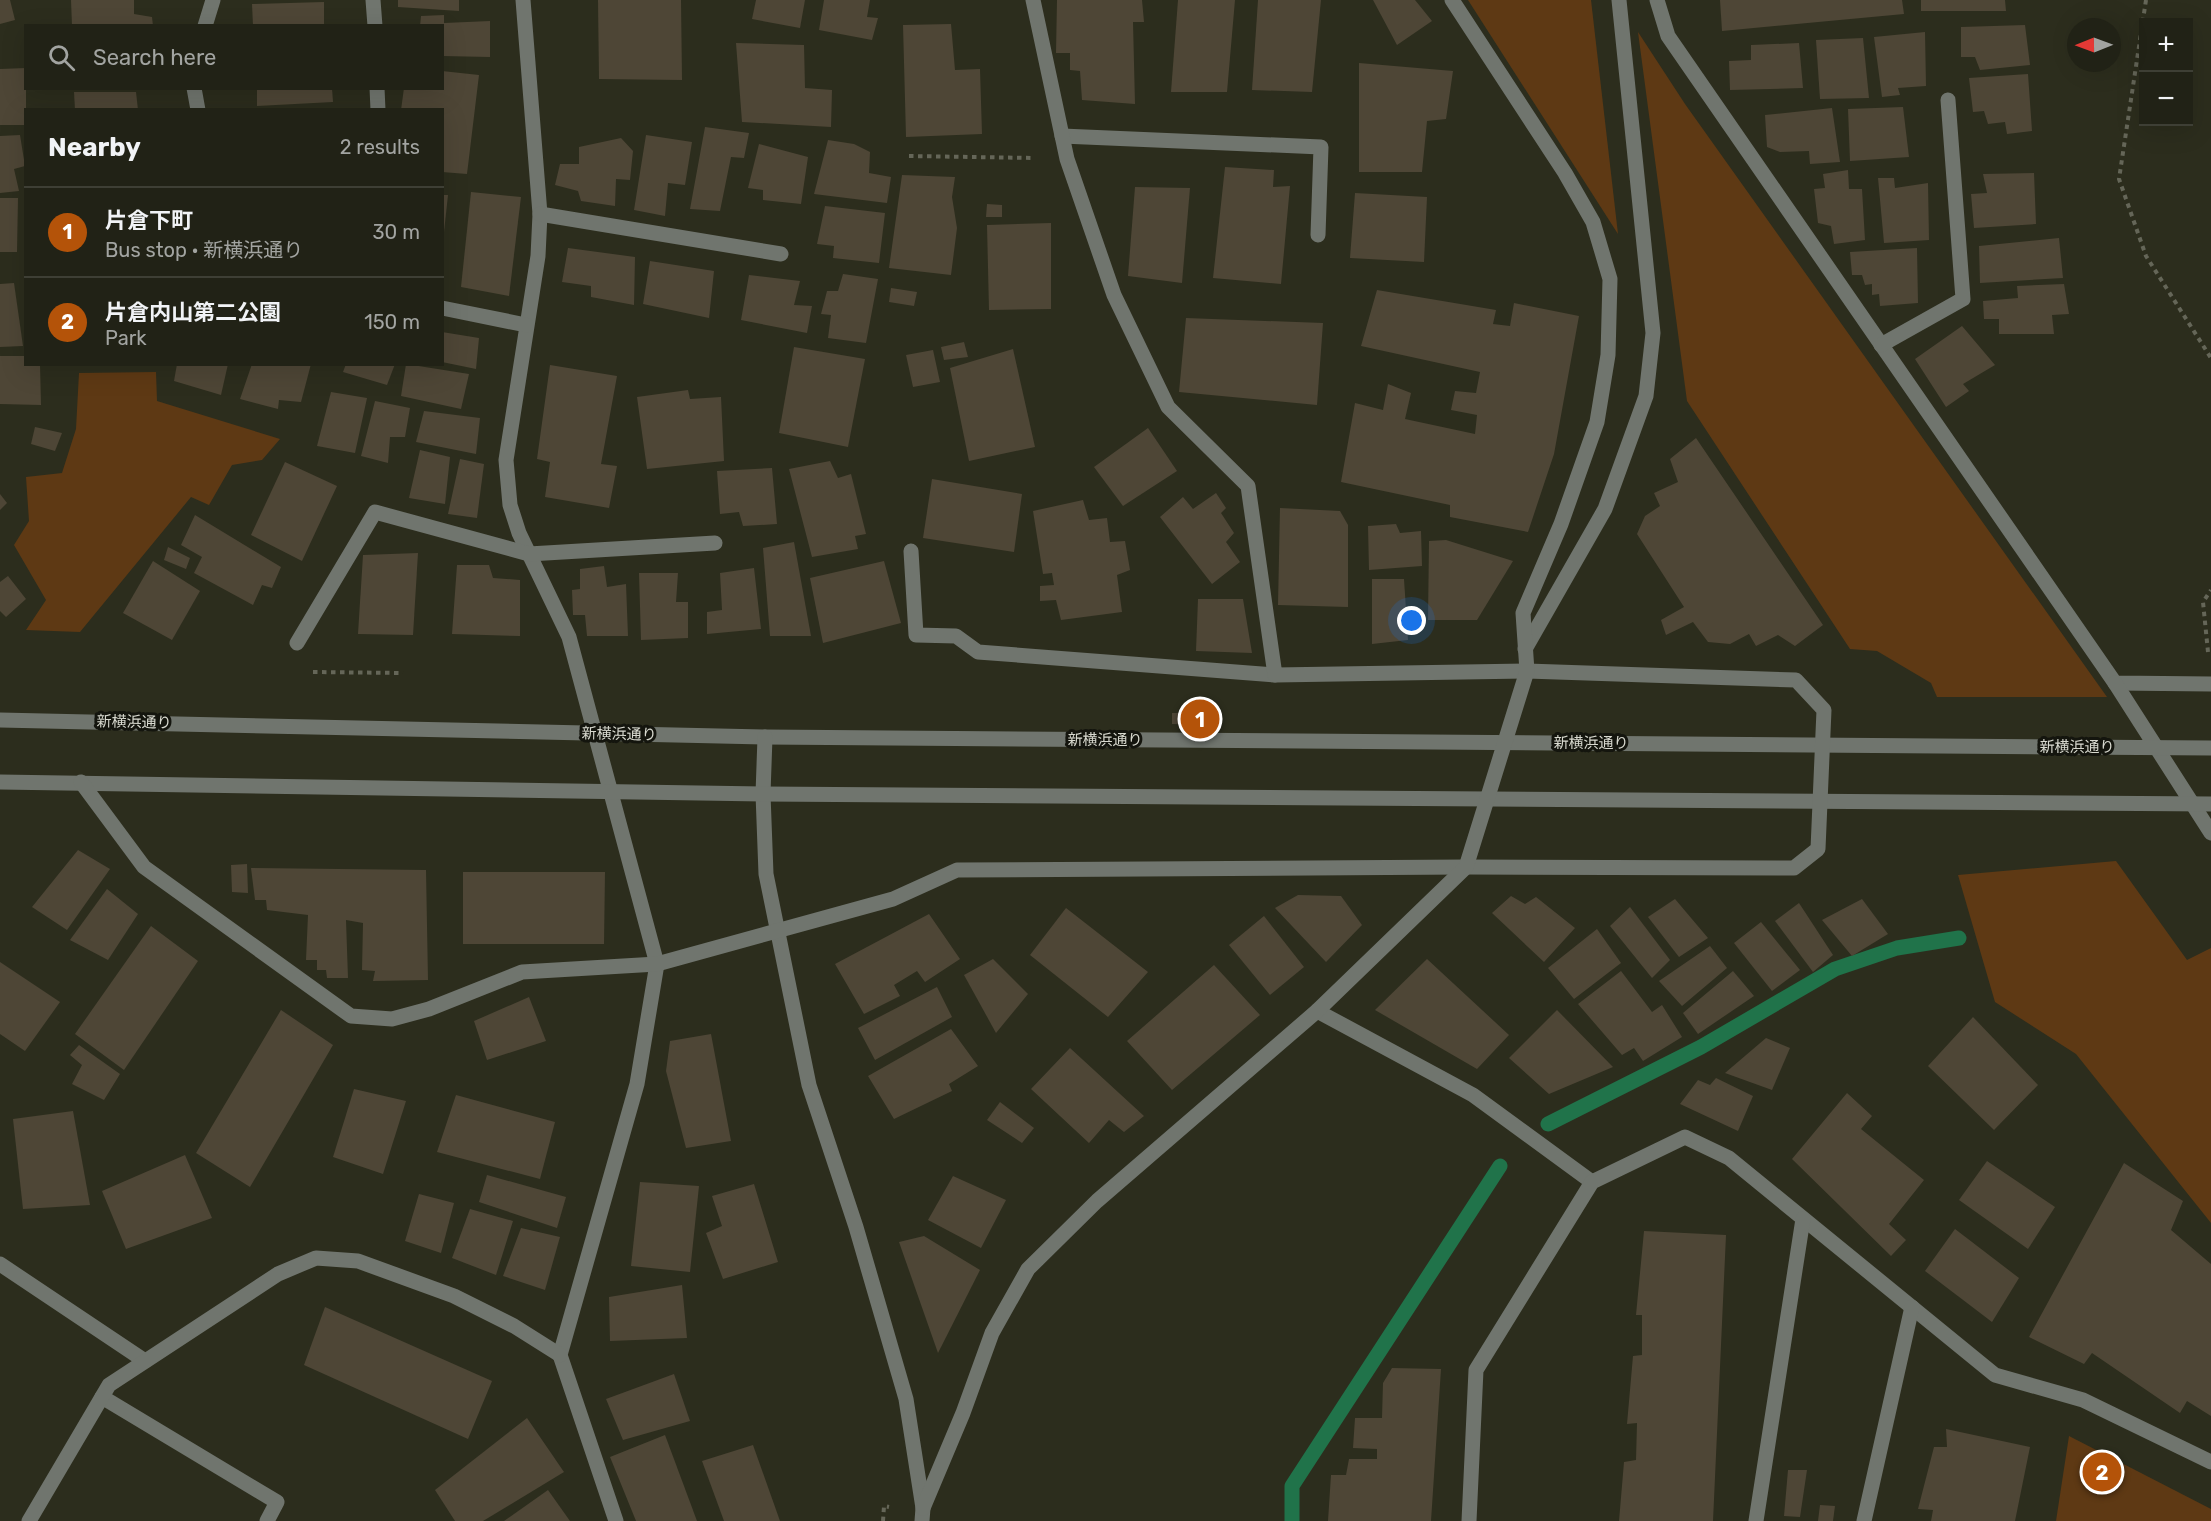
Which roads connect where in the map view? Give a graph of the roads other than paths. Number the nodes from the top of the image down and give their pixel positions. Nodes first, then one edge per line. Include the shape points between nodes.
1 (213, 0) edge
2 (373, 0) edge
3 (523, 0) edge
4 (1033, 0) edge
5 (1452, 0) edge
6 (1619, 0) edge
7 (1657, 0) edge
8 (206, 24) edge
9 (375, 24) edge
10 (194, 90) edge
11 (378, 90) edge
12 (1948, 100) dead end
13 (198, 108) edge
14 (378, 108) edge
15 (1062, 136) junction
16 (540, 214) junction
17 (1318, 235) dead end
18 (781, 254) dead end
19 (444, 308) edge
20 (526, 325) junction
21 (1881, 345) junction
22 (715, 543) dead end
23 (911, 551) dead end
24 (529, 554) junction
25 (297, 643) dead end
26 (1525, 649) junction
27 (1527, 671) junction
28 (1275, 675) junction
29 (2115, 684) junction
30 (2211, 684) edge
31 (0, 720) edge
32 (765, 737) junction
33 (2211, 748) edge
34 (0, 782) edge
35 (81, 782) junction
36 (763, 794) junction
37 (2211, 804) edge
38 (2211, 833) edge
39 (1466, 867) junction
40 (657, 964) junction
41 (1317, 1011) junction
42 (1592, 1182) junction
43 (1803, 1219) junction
44 (0, 1264) edge
45 (1912, 1307) junction
46 (560, 1355) junction
47 (145, 1361) junction
48 (102, 1397) junction
49 (2211, 1462) edge
50 (923, 1514) edge
51 (29, 1521) edge
52 (267, 1521) edge
53 (616, 1521) edge
54 (1469, 1521) edge
55 (1756, 1521) edge
56 (1864, 1521) edge

1 - 8 street
2 - 9 street
3 - 16 street
4 - 15 street
5 - 26 street via 1593,222 1610,279 1608,355 1597,422 1523,613
6 - 26 street via 1653,333 1646,396 1605,509
7 - 21 street via 1668,36
10 - 13 street
11 - 14 street
12 - 21 street via 1963,299
15 - 17 street via 1321,147
15 - 28 street via 1114,295 1168,407 1248,486
16 - 18 street
16 - 20 street via 538,256
19 - 20 street
20 - 24 street via 506,460 510,505
21 - 29 street
22 - 24 street
23 - 28 street via 916,634 956,636 978,652
24 - 25 street via 375,512
24 - 40 street via 569,637
26 - 27 street
27 - 28 street
27 - 39 street
27 - 39 street via 1796,680 1824,710 1818,849 1794,868
29 - 30 street
29 - 38 street
31 - 32 street, 新横浜通り
32 - 33 street, 新横浜通り
32 - 36 street
34 - 35 street
35 - 36 street
35 - 40 street via 144,867 351,1016 392,1019 429,1009 522,972
36 - 37 street
36 - 50 street via 766,874 809,1084 906,1399
39 - 40 street via 957,870 893,898
39 - 41 street
40 - 46 street via 637,1084
41 - 42 street via 1473,1095
41 - 50 street via 1097,1201 1028,1269 992,1333
42 - 43 street via 1685,1137 1729,1158
42 - 54 street via 1476,1370
43 - 45 street
43 - 55 street
44 - 47 street
45 - 49 street via 1995,1375 2084,1400
45 - 56 street
46 - 47 street via 454,1296 358,1261 316,1258 278,1274
46 - 53 street
47 - 48 street via 109,1385
48 - 51 street
48 - 52 street via 277,1502

